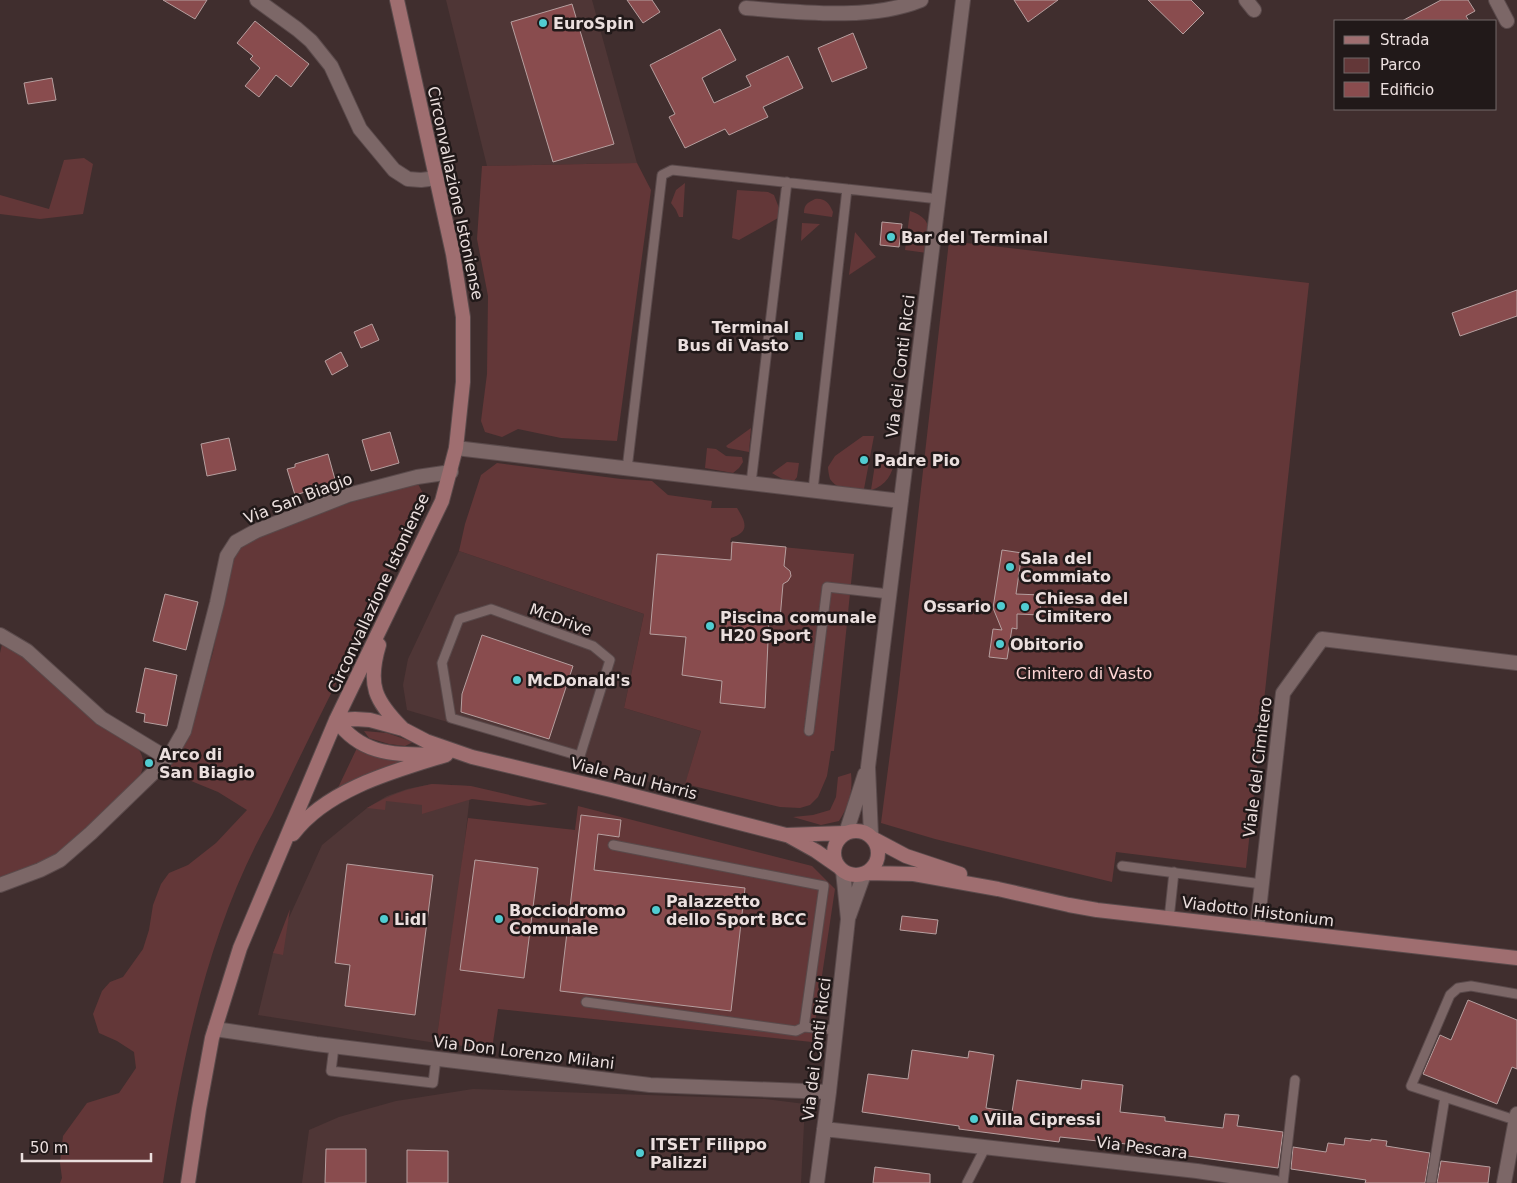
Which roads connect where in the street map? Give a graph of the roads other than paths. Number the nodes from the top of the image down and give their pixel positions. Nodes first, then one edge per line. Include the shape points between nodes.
1 (257, 0) edge
2 (397, 0) edge
3 (921, 0) edge
4 (963, 0) edge
5 (1496, 0) edge
6 (766, 5) edge
7 (746, 8) dead end
8 (1507, 20) dead end
9 (437, 178) junction
10 (787, 182) junction
11 (847, 189) junction
12 (938, 199) junction
13 (456, 448) junction
14 (626, 468) junction
15 (451, 472) junction
16 (750, 483) junction
17 (813, 490) junction
18 (901, 501) junction
19 (889, 594) junction
20 (387, 618) junction
21 (459, 619) joint
22 (0, 635) edge
23 (1517, 663) edge
24 (336, 720) junction
25 (404, 729) junction
26 (809, 731) dead end
27 (446, 756) junction
28 (167, 758) junction
29 (472, 758) junction
30 (868, 767) junction
31 (845, 833) junction
32 (786, 835) junction
33 (873, 837) junction
34 (613, 845) dead end
35 (282, 849) junction
36 (1122, 866) dead end
37 (841, 869) junction
38 (1174, 872) junction
39 (865, 873) junction
40 (1262, 884) junction
41 (0, 885) edge
42 (998, 889) junction
43 (1169, 918) junction
44 (848, 919) junction
45 (1257, 928) junction
46 (1517, 958) edge
47 (1517, 994) edge
48 (586, 1002) dead end
49 (804, 1027) junction
50 (215, 1030) junction
51 (836, 1030) junction
52 (334, 1047) junction
53 (436, 1059) junction
54 (1295, 1080) dead end
55 (830, 1092) junction
56 (1445, 1096) junction
57 (1516, 1117) edge
58 (824, 1129) junction
59 (986, 1146) junction
60 (1198, 1177) edge
61 (188, 1183) edge
62 (817, 1183) edge
63 (967, 1183) edge
64 (1276, 1183) edge
65 (1283, 1183) edge
66 (1431, 1183) edge
67 (1504, 1183) edge

1 - 9 street via 311,41 331,66 360,129 394,170 408,179
2 - 9 main road, Circonvallazione Istoniense
3 - 6 street via 902,6 828,14
4 - 12 street, Via dei Conti Ricci
5 - 8 street
6 - 7 street
9 - 13 main road, Circonvallazione Istoniense via 463,317 464,382
10 - 11 lane
10 - 14 lane via 672,170 662,175
10 - 16 lane
11 - 12 lane
11 - 17 lane
12 - 18 street, Via dei Conti Ricci
13 - 14 street
13 - 15 main road, Circonvallazione Istoniense
14 - 16 street
15 - 20 main road, Circonvallazione Istoniense via 442,501
15 - 28 street, Via San Biagio via 417,476 348,495 236,542 227,556 184,730
16 - 17 street
17 - 18 street
18 - 19 street, Via dei Conti Ricci
19 - 26 lane via 827,587
19 - 30 street, Via dei Conti Ricci
20 - 24 main road, Circonvallazione Istoniense
20 - 25 main road, Viale Paul Harris via 377,652 374,679 386,712
21 - 21 lane, McDrive via 442,663 451,718 580,756 610,660 593,646 491,609
22 - 28 street via 27,651 101,718
23 - 40 street, Viale del Cimitero via 1322,639 1283,693
24 - 25 main road, Viale Paul Harris via 370,720
24 - 27 main road, Viale Paul Harris via 362,745 409,755
24 - 35 main road, Circonvallazione Istoniense
25 - 29 main road, Viale Paul Harris
27 - 29 main road, Viale Paul Harris
27 - 35 main road, Viale Paul Harris via 372,779 346,792 301,823
28 - 41 street, Via San Biagio via 60,860
29 - 32 main road, Viale Paul Harris
30 - 31 street, Via dei Conti Ricci
30 - 33 street, Via dei Conti Ricci
31 - 32 main road, Viale Paul Harris
31 - 33 main road via 859,830
31 - 37 main road via 834,849
32 - 37 main road, Viale Paul Harris
33 - 39 main road via 878,858
33 - 42 main road, Viadotto Histonium via 906,856
34 - 49 lane via 824,886
35 - 50 main road, Circonvallazione Istoniense via 240,948
36 - 38 lane
37 - 39 main road via 853,875
37 - 44 street, Via dei Conti Ricci
38 - 40 lane
38 - 43 lane
39 - 42 main road, Viadotto Histonium via 914,874
39 - 44 street, Via dei Conti Ricci
40 - 45 street, Viale del Cimitero
42 - 43 main road, Viadotto Histonium via 1069,905
43 - 45 main road, Viadotto Histonium
44 - 51 street, Via dei Conti Ricci
45 - 46 main road, Viadotto Histonium
47 - 56 lane via 1471,986 1458,988 1450,995 1411,1086
48 - 49 lane via 796,1031
49 - 51 lane
50 - 52 street, Via Don Lorenzo Milani
50 - 61 main road, Circonvallazione Istoniense
51 - 55 street, Via dei Conti Ricci
52 - 53 street, Via Don Lorenzo Milani
52 - 53 lane via 331,1071 432,1083
53 - 55 street, Via Don Lorenzo Milani via 650,1084
54 - 65 lane
55 - 58 street, Via dei Conti Ricci
56 - 57 lane
56 - 66 lane
57 - 67 street
58 - 59 street, Via Pescara
58 - 62 street, Via dei Conti Ricci
59 - 60 street, Via Pescara
59 - 63 lane
60 - 64 street, Via Pescara

